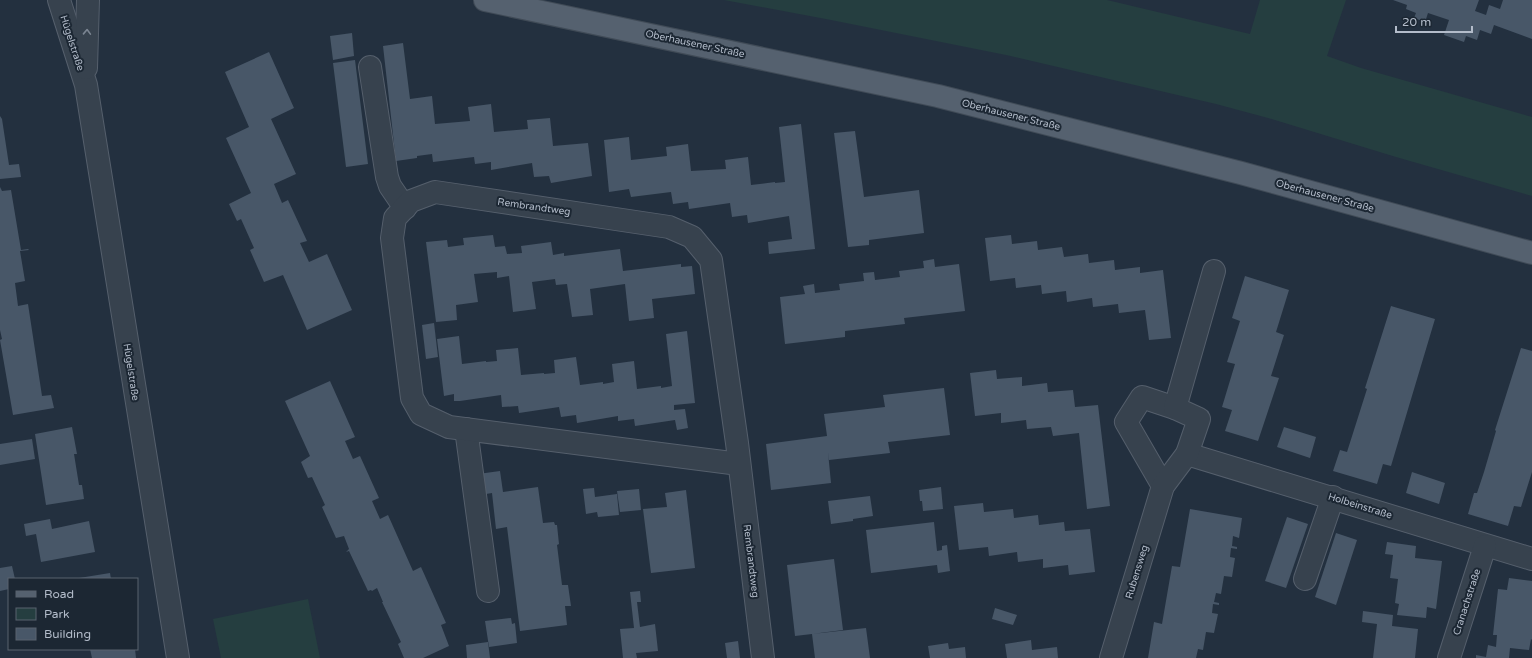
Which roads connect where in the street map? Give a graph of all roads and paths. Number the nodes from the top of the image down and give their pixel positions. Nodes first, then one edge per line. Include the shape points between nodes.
1 (59, 0) edge
2 (88, 0) edge
3 (485, 0) edge
4 (370, 66) dead end
5 (86, 85) junction
6 (405, 208) junction
7 (1532, 253) edge
8 (1214, 271) dead end
9 (1175, 408) junction
10 (466, 430) junction
11 (1187, 454) junction
12 (739, 464) junction
13 (1163, 486) junction
14 (1333, 498) junction
15 (1485, 546) junction
16 (1532, 559) edge
17 (1305, 579) dead end
18 (488, 591) dead end
19 (178, 658) edge
20 (763, 658) edge
21 (1111, 658) edge
22 (1449, 658) edge

1 - 5 street, Hügelstraße
5 -> 2 street, Hügelstraße
3 - 7 main road, Oberhausener Straße via 938,96 1242,173
4 - 6 street via 387,177
5 - 19 street, Hügelstraße
6 - 10 street, Rembrandtweg via 395,218 392,238 412,398 421,414 449,427
6 - 12 street, Rembrandtweg via 410,201 435,192 669,227 692,237 711,260
8 - 9 street
9 - 11 street, Rubensweg via 1199,418
9 - 13 street, Rubensweg via 1142,397 1126,422
10 - 12 street, Rembrandtweg
10 - 18 street
11 - 13 street, Rubensweg
11 - 14 street, Holbeinstraße
12 - 20 street, Rembrandtweg
13 - 21 street, Rubensweg
14 - 15 street, Holbeinstraße
14 - 17 street
15 - 16 street, Holbeinstraße
15 - 22 street, Cranachstraße

